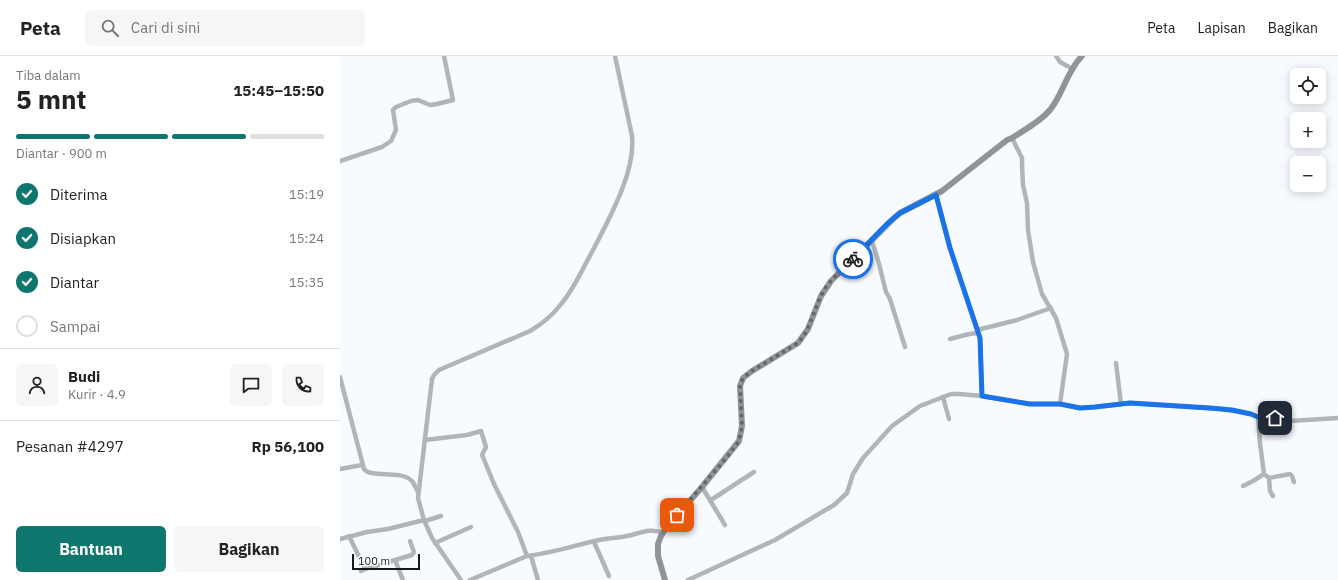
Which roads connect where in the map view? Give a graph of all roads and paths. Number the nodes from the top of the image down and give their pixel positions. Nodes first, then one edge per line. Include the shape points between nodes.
1 (444, 56) edge
2 (615, 56) edge
3 (1056, 56) edge
4 (1082, 56) edge
5 (1073, 69) junction
6 (1012, 138) junction
7 (340, 161) edge
8 (936, 195) junction
9 (872, 241) junction
10 (1051, 308) junction
11 (978, 332) junction
12 (950, 339) dead end
13 (905, 347) dead end
14 (1116, 363) dead end
15 (340, 377) edge
16 (982, 396) junction
17 (943, 397) junction
18 (1060, 404) junction
19 (1121, 404) junction
20 (1258, 417) junction
21 (1338, 418) edge
22 (949, 419) dead end
23 (426, 440) junction
24 (362, 465) junction
25 (340, 469) edge
26 (754, 472) dead end
27 (1264, 474) junction
28 (1269, 478) junction
29 (1294, 482) dead end
30 (1243, 486) dead end
31 (702, 487) junction
32 (418, 492) junction
33 (1273, 496) dead end
34 (711, 500) junction
35 (440, 516) dead end
36 (425, 521) junction
37 (725, 525) dead end
38 (471, 527) dead end
39 (662, 533) junction
40 (349, 536) junction
41 (340, 539) edge
42 (410, 541) dead end
43 (594, 542) junction
44 (435, 543) junction
45 (529, 556) junction
46 (395, 560) junction
47 (609, 576) dead end
48 (403, 580) edge
49 (461, 580) edge
50 (470, 580) edge
51 (538, 580) edge
52 (665, 580) edge
53 (688, 580) edge

1 - 7 street via 453,100 430,105 418,100 396,107 393,110 396,130 391,141 382,147
2 - 23 street via 633,146 628,175 604,230 576,283 547,319 530,331 439,370 434,375
3 - 5 street via 1060,62
4 - 5 street
5 - 6 street via 1050,109
6 - 8 street
6 - 10 street via 1022,158 1022,184 1033,262 1042,294
8 - 9 street via 900,213
8 - 11 street via 950,248
9 - 13 street
9 - 31 street via 828,286 821,296 804,337 743,378 740,386 742,426 739,441
10 - 11 street
10 - 18 street via 1067,354
11 - 12 street
11 - 16 street
14 - 19 street
15 - 24 street
16 - 17 street via 951,394
16 - 18 street via 1030,404
17 - 22 street
17 - 53 street via 914,409 892,426 863,458 846,492 834,505 775,540
18 - 19 street via 1087,408
19 - 20 street via 1222,409
20 - 21 street via 1296,421
20 - 27 street
23 - 32 street
23 - 45 street via 481,432 486,447 483,458
24 - 25 street
24 - 32 street via 366,472 407,478 412,481
26 - 34 street
27 - 28 street
27 - 30 street
28 - 29 street via 1290,474
28 - 33 street
31 - 34 street
31 - 39 street
32 - 36 street
34 - 37 street
35 - 36 street
36 - 40 street
36 - 44 street
38 - 44 street
39 - 43 street via 652,530
39 - 52 street via 658,551
40 - 41 street
40 - 46 street via 363,570
42 - 46 street via 414,554
43 - 45 street
43 - 47 street
44 - 49 street
45 - 50 street
45 - 51 street
46 - 48 street

